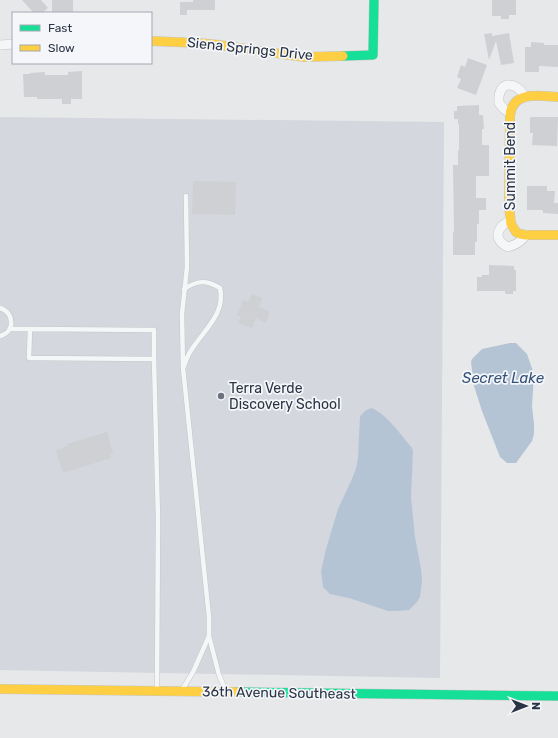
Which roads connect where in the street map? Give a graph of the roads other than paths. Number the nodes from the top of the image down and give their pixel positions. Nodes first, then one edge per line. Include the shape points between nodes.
1 (374, 0) edge
2 (152, 41) edge
3 (12, 44) edge
4 (0, 45) edge
5 (525, 97) junction
6 (558, 97) edge
7 (510, 112) junction
8 (186, 196) dead end
9 (510, 220) junction
10 (526, 235) junction
11 (558, 235) edge
12 (184, 289) junction
13 (0, 308) edge
14 (10, 329) junction
15 (30, 329) junction
16 (0, 336) edge
17 (154, 359) junction
18 (183, 368) junction
19 (209, 636) junction
20 (0, 689) edge
21 (157, 692) junction
22 (181, 692) junction
23 (227, 692) junction
24 (558, 696) edge

1 - 2 street, Siena Springs Drive via 373,55 304,57 219,45
3 - 4 street
5 - 6 street
5 - 7 street, Summit Bend via 514,103
5 - 7 street, Summit Bend via 517,87 504,87 498,94 499,103
7 - 9 street, Summit Bend
8 - 12 lane via 187,267
9 - 10 street, Summit Bend via 516,232
9 - 10 street, Summit Bend via 499,231 500,243 508,247 515,246
10 - 11 street
12 - 18 lane
12 - 18 lane via 192,284 206,282 220,288 222,296 213,321 191,350
13 - 14 lane via 6,311 11,319
14 - 15 lane
14 - 16 lane
15 - 17 lane via 154,330
15 - 17 lane via 29,358
17 - 21 lane via 158,519
18 - 19 lane
19 - 22 lane
19 - 23 lane
20 - 21 street, 36th Avenue Southeast
21 - 22 street, 36th Avenue Southeast
22 - 23 street, 36th Avenue Southeast
23 - 24 street, 36th Avenue Southeast

